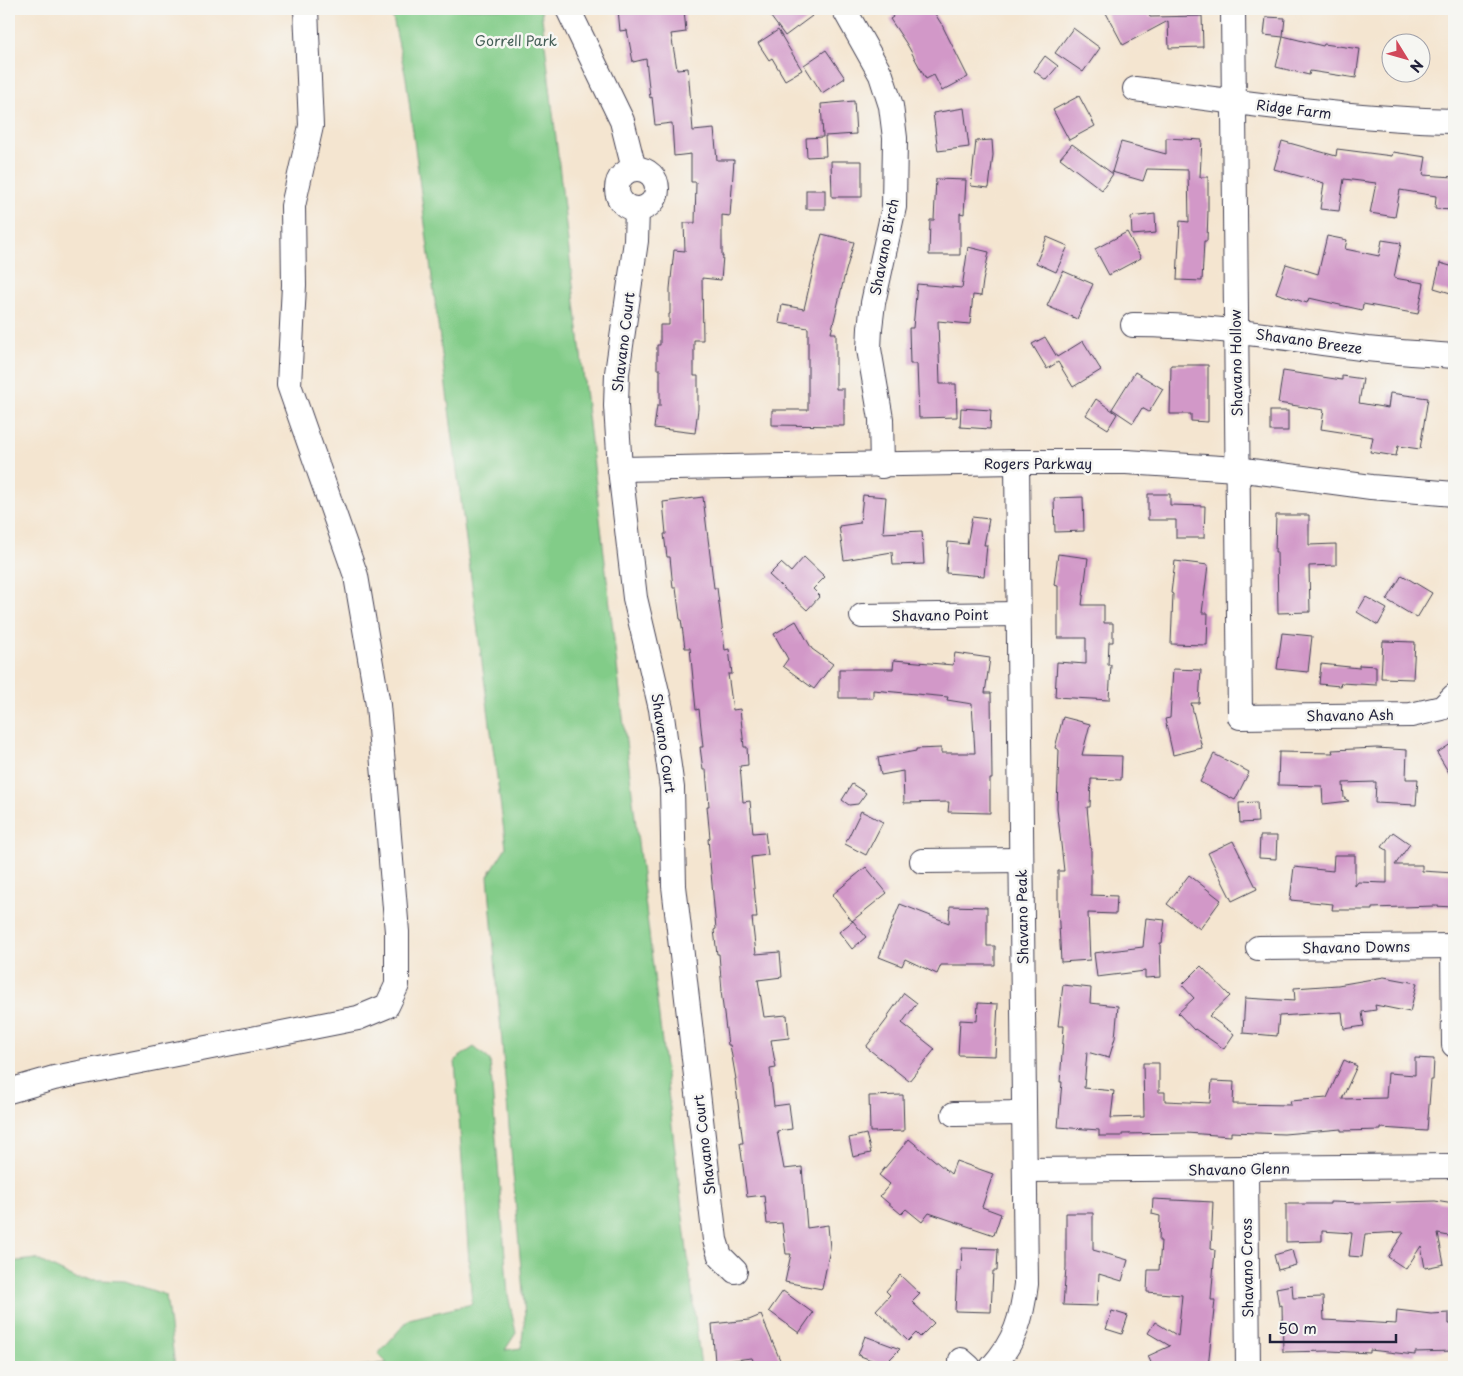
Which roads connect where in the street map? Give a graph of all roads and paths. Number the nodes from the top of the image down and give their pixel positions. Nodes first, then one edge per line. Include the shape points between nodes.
1 (306, 9) edge
2 (568, 9) edge
3 (844, 9) edge
4 (1233, 9) edge
5 (1135, 89) dead end
6 (1233, 101) junction
7 (1454, 121) edge
8 (1133, 325) dead end
9 (1236, 331) junction
10 (1454, 356) edge
11 (1017, 462) junction
12 (882, 466) junction
13 (620, 469) junction
14 (1237, 469) junction
15 (1454, 494) edge
16 (1018, 614) junction
17 (862, 616) dead end
18 (1454, 696) edge
19 (1240, 717) joint
20 (1021, 860) junction
21 (922, 861) dead end
22 (1454, 946) edge
23 (1258, 948) dead end
24 (1454, 1045) edge
25 (9, 1091) edge
26 (1024, 1113) junction
27 (954, 1114) dead end
28 (1454, 1166) edge
29 (1246, 1169) junction
30 (1025, 1170) junction
31 (736, 1271) dead end
32 (995, 1366) edge
33 (1248, 1367) edge

1 - 25 street via 311,126 293,206 294,285 289,384 356,576 378,705 397,932 397,985 387,1006 358,1018 54,1078
2 - 13 street, Shavano Court via 622,121 634,168 621,177 617,191 624,204 638,210 617,373
3 - 12 street, Shavano Birch via 880,75 891,106 895,138 894,207 870,328 870,349 881,419
4 - 6 street, Shavano Hollow
5 - 6 street, Ridge Farm
6 - 7 street, Ridge Farm via 1363,117
6 - 9 street, Shavano Hollow
8 - 9 street, Shavano Breeze
9 - 10 street, Shavano Breeze via 1369,349
9 - 14 street, Shavano Hollow
11 - 12 street, Rogers Parkway
11 - 14 street, Rogers Parkway via 1126,462
11 - 16 street, Shavano Peak
12 - 13 street, Rogers Parkway
13 - 31 street, Shavano Court via 635,598 661,709 672,788 674,886 715,1240 720,1256
14 - 15 street, Rogers Parkway via 1371,487
14 - 19 street, Shavano Hollow
16 - 17 street, Shavano Point
16 - 20 street, Shavano Peak
18 - 19 street, Shavano Ash via 1442,708 1411,715
20 - 21 street
20 - 26 street, Shavano Peak
22 - 23 street, Shavano Downs
22 - 24 street
26 - 27 street
26 - 30 street, Shavano Peak
28 - 29 street, Shavano Glenn
29 - 30 street, Shavano Glenn
29 - 33 street, Shavano Cross
30 - 32 street, Shavano Peak via 1026,1284 1023,1309 1016,1332

